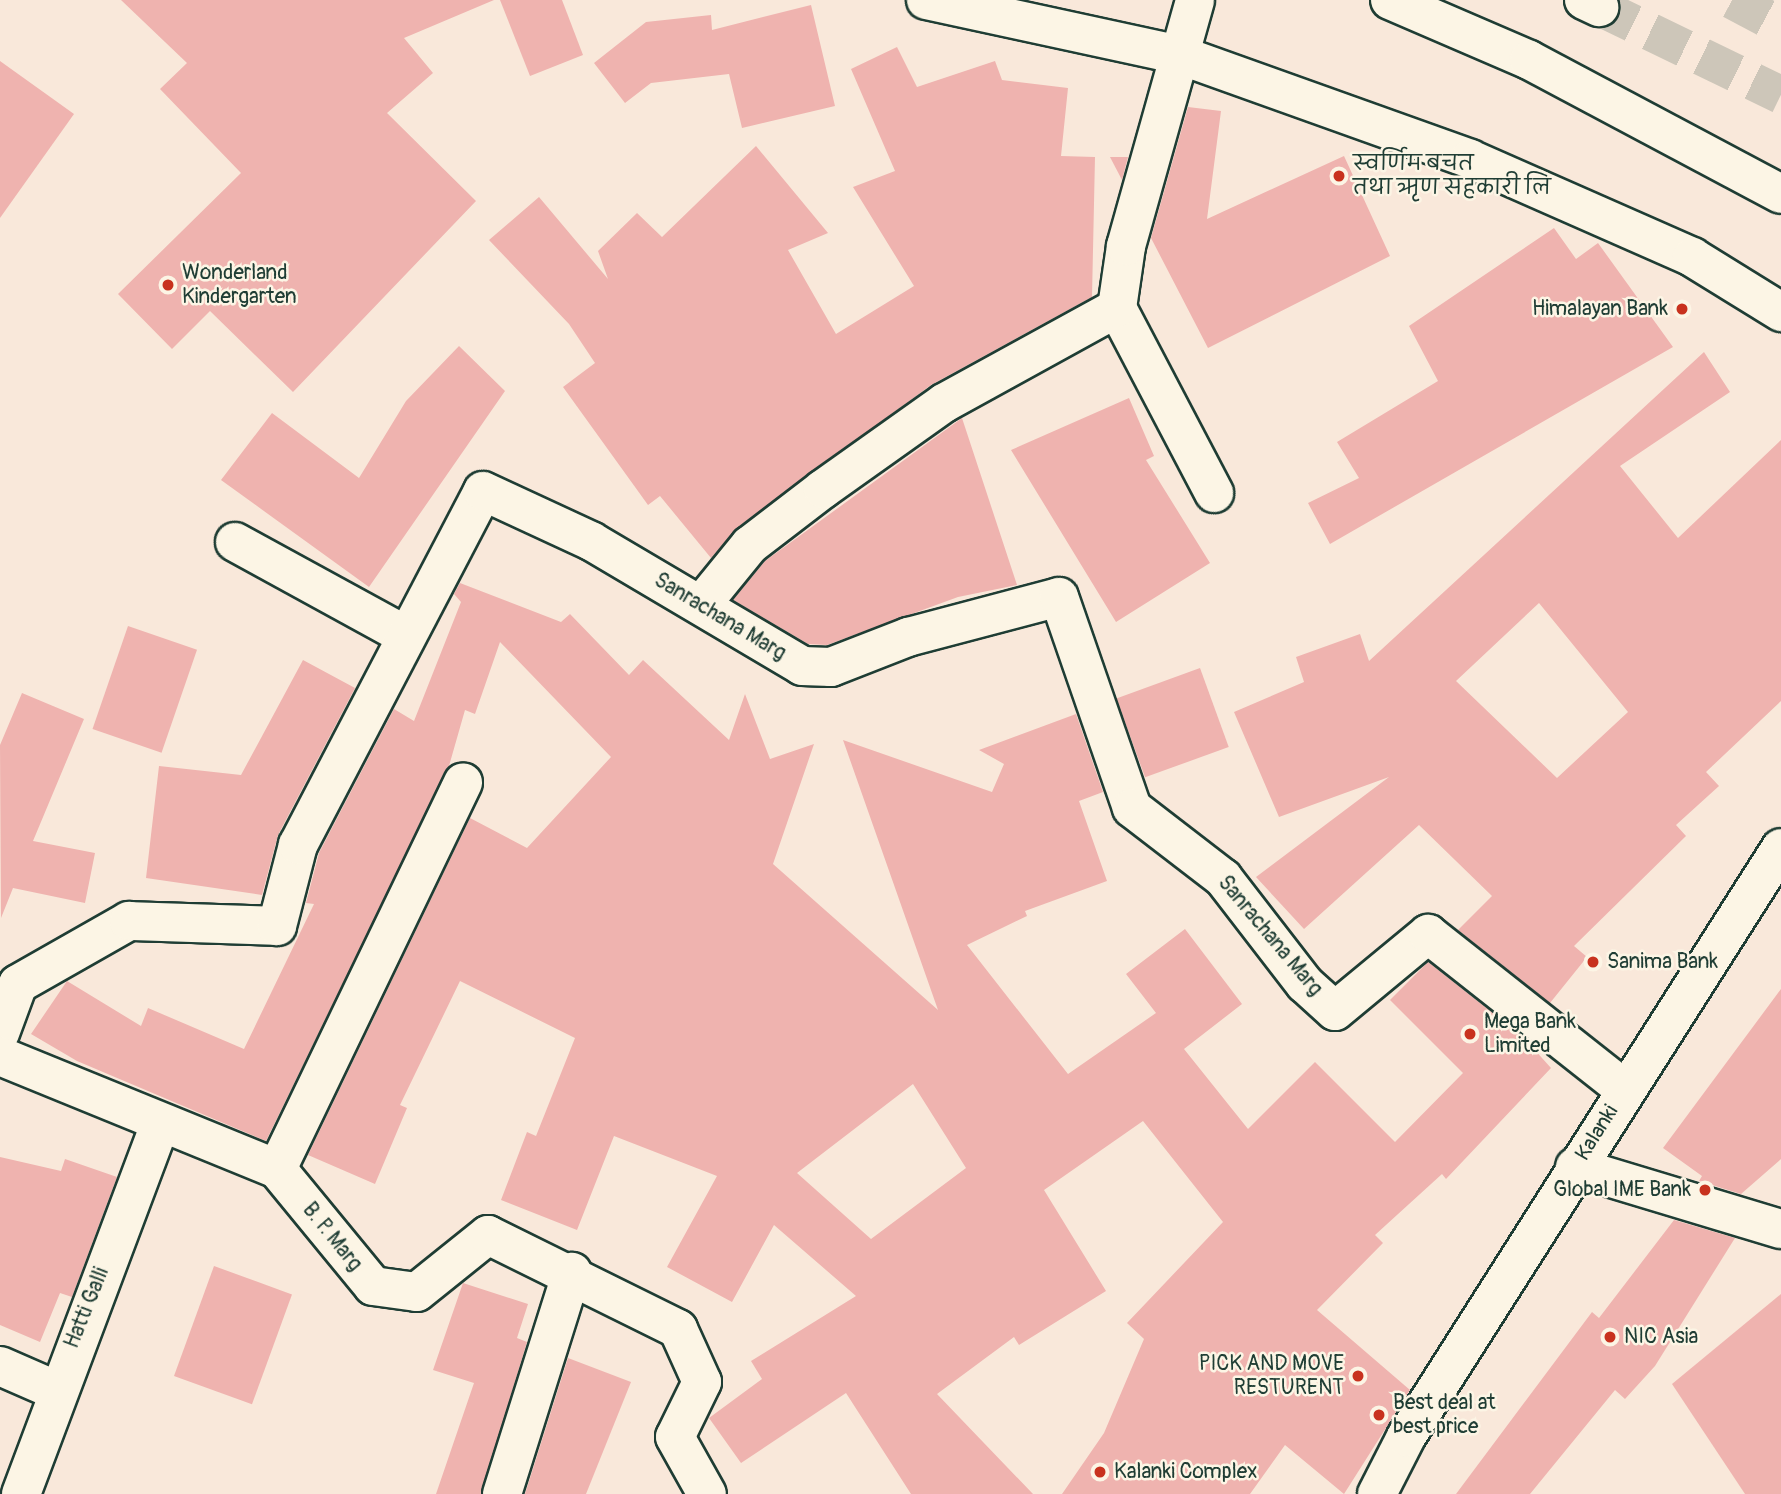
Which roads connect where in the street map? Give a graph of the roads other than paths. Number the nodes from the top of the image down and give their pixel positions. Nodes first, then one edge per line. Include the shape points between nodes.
1 (926, 0) edge
2 (1195, 0) edge
3 (1391, 0) edge
4 (1180, 55) junction
5 (1781, 194) edge
6 (1117, 308) junction
7 (1781, 312) edge
8 (1214, 493) dead end
9 (235, 542) dead end
10 (701, 605) junction
11 (405, 635) junction
12 (463, 782) dead end
13 (1781, 848) edge
14 (0, 1034) edge
15 (0, 1056) edge
16 (1624, 1089) junction
17 (160, 1125) junction
18 (1575, 1167) junction
19 (277, 1169) junction
20 (1781, 1229) edge
21 (572, 1272) junction
22 (0, 1366) edge
23 (55, 1391) junction
24 (21, 1494) edge
25 (502, 1494) edge
26 (707, 1494) edge
27 (1377, 1494) edge

1 - 4 main road
2 - 4 main road
3 - 5 main road via 1529,60
4 - 6 main road via 1126,246
4 - 7 main road via 1470,159 1692,257
6 - 8 main road
6 - 10 main road via 944,403 856,465 750,545
9 - 11 main road
10 - 11 main road, Sanrachana Marg via 591,541 483,491
10 - 16 main road, Sanrachana Marg via 802,666 831,667 908,637 1059,597 1132,808 1223,878 1305,984 1335,1011 1428,934
11 - 14 main road, Sanrachana Marg via 298,845 277,926 129,922 18,984
12 - 19 main road
13 - 16 main road, Kalanki
15 - 17 main road
16 - 18 main road, Kalanki
17 - 19 main road
17 - 23 main road, Hatti Galli
18 - 20 main road
18 - 27 main road, Kalanki
19 - 21 main road, B. P. Marg via 373,1286 417,1292 488,1235
21 - 25 main road
21 - 26 main road, B. P. Marg via 678,1329 702,1382 675,1437
22 - 23 main road
23 - 24 main road, Hatti Galli

